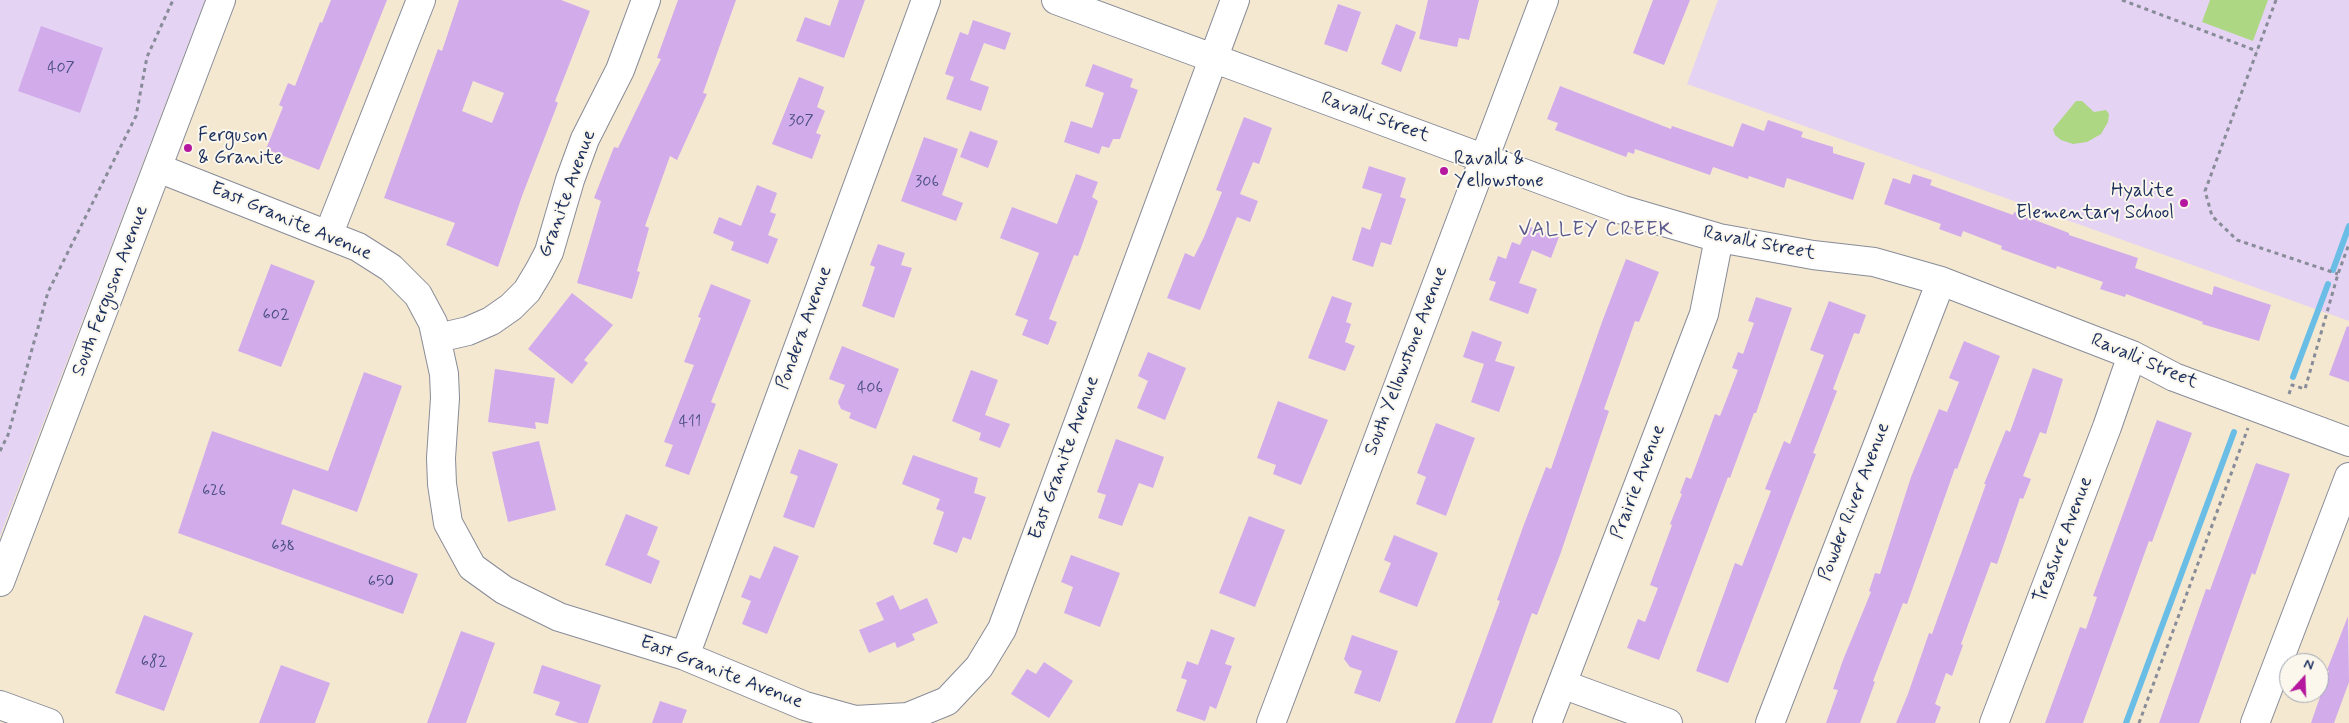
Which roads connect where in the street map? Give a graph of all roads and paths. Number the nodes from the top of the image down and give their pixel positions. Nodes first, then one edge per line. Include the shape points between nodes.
1 (173, 0) edge
2 (221, 0) edge
3 (421, 0) edge
4 (646, 0) edge
5 (926, 0) edge
6 (1056, 0) edge
7 (1235, 0) edge
8 (1544, 0) edge
9 (2122, 0) edge
10 (2276, 0) edge
11 (2258, 51) junction
12 (1212, 60) junction
13 (1484, 158) junction
14 (158, 168) junction
15 (329, 233) junction
16 (1719, 238) junction
17 (2349, 244) edge
18 (2338, 274) junction
19 (1941, 281) junction
20 (438, 338) junction
21 (2132, 356) junction
22 (2292, 385) dead end
23 (2249, 425) dead end
24 (2349, 442) edge
25 (0, 451) edge
26 (2349, 477) edge
27 (0, 582) edge
28 (685, 656) junction
29 (1562, 684) junction
30 (0, 705) edge
31 (49, 723) edge
32 (1271, 723) edge
33 (1547, 723) edge
34 (1668, 723) edge
35 (1770, 723) edge
36 (1994, 723) edge
37 (2139, 723) edge
38 (2255, 723) edge

1 - 25 path via 147,57 136,116 48,292 8,435
2 - 14 street, South Ferguson Avenue
3 - 15 street
4 - 20 street, Granite Avenue via 620,70 585,139 549,252 527,291 491,321
5 - 28 street, Pondera Avenue
6 - 12 street, Ravalli Street
7 - 12 street, East Granite Avenue
8 - 13 street, South Yellowstone Avenue
9 - 11 path
10 - 11 path
11 - 18 path via 2205,191 2212,216 2237,240
12 - 13 street, Ravalli Street
12 - 28 street, East Granite Avenue via 1002,629 979,666 947,701 908,717 855,720 805,706
13 - 16 street, Ravalli Street via 1623,210
13 - 32 street, South Yellowstone Avenue
14 - 15 street, East Granite Avenue
14 - 27 street, South Ferguson Avenue
15 - 20 street, East Granite Avenue via 375,256 391,268 418,295
16 - 19 street, Ravalli Street via 1874,262
16 - 29 street, Prairie Avenue via 1704,314
17 - 18 path
18 - 22 path via 2305,388
19 - 21 street, Ravalli Street
19 - 35 street, Powder River Avenue
20 - 28 street, East Granite Avenue via 445,390 442,484 448,523 472,567 504,590 559,618
21 - 24 street, Ravalli Street via 2174,377
21 - 36 street, Treasure Avenue
23 - 37 path
26 - 38 street
29 - 33 street, Prairie Avenue
29 - 34 street
30 - 31 street

